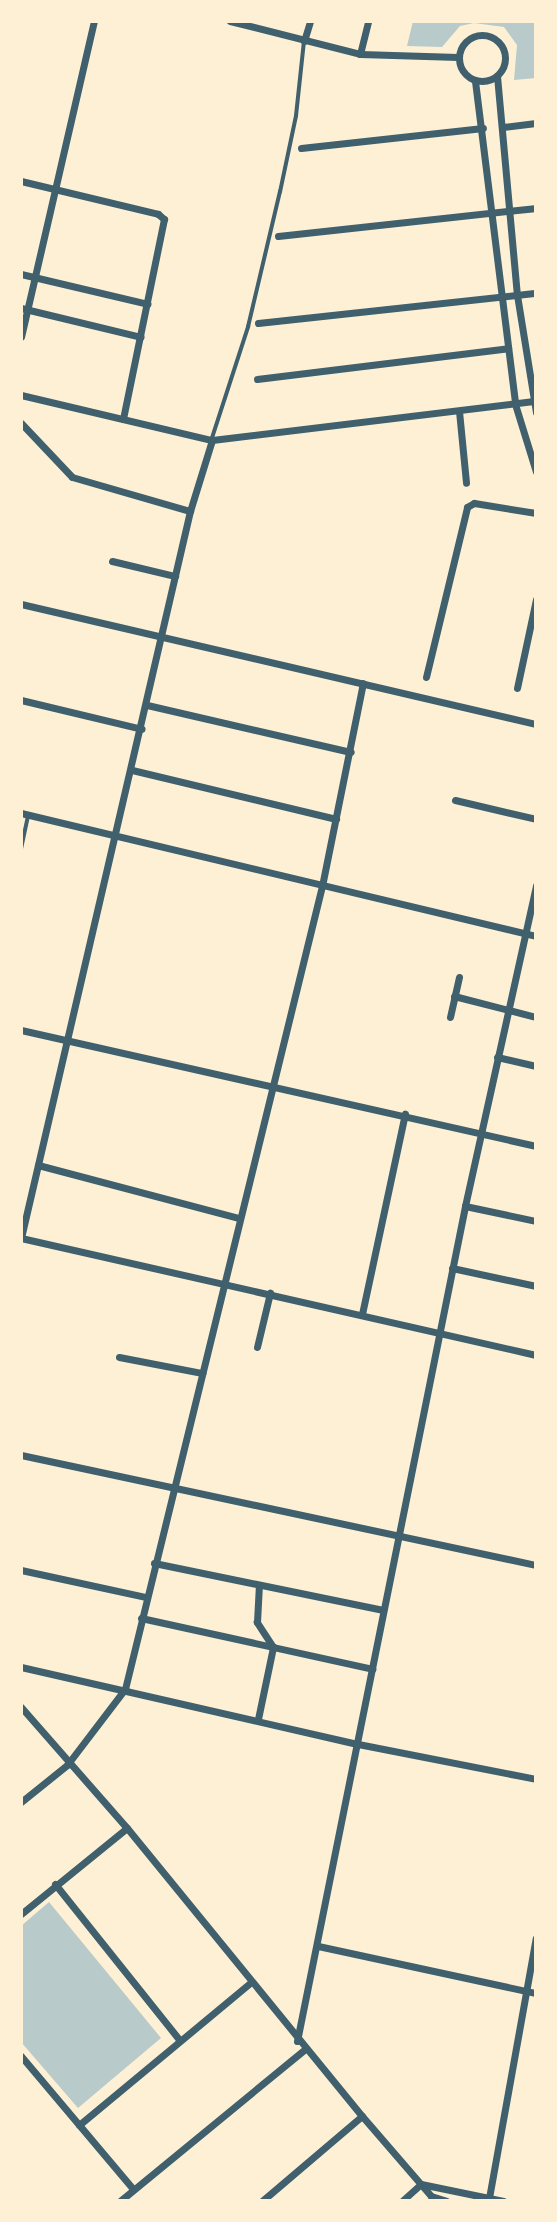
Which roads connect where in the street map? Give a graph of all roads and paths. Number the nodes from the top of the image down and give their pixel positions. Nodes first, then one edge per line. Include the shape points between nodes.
1 (94, 21) edge
2 (230, 21) edge
3 (310, 21) edge
4 (369, 21) edge
5 (304, 41) junction
6 (360, 54) junction
7 (458, 57) junction
8 (497, 76) junction
9 (475, 81) junction
10 (536, 123) edge
11 (503, 127) junction
12 (483, 128) junction
13 (301, 148) dead end
14 (21, 181) edge
15 (56, 190) junction
16 (536, 208) edge
17 (511, 211) junction
18 (492, 214) junction
19 (278, 236) dead end
20 (21, 274) edge
21 (35, 277) junction
22 (536, 293) edge
23 (517, 295) junction
24 (502, 297) junction
25 (148, 304) junction
26 (24, 308) edge
27 (258, 323) dead end
28 (21, 337) edge
29 (141, 337) junction
30 (508, 348) junction
31 (257, 379) dead end
32 (21, 395) edge
33 (534, 401) edge
34 (515, 404) junction
35 (458, 411) junction
36 (536, 412) edge
37 (123, 419) junction
38 (21, 423) edge
39 (212, 440) junction
40 (536, 472) edge
41 (466, 483) dead end
42 (190, 511) junction
43 (536, 513) edge
44 (112, 561) dead end
45 (175, 576) junction
46 (536, 599) edge
47 (21, 604) edge
48 (161, 640) junction
49 (426, 677) dead end
50 (363, 683) junction
51 (517, 688) dead end
52 (21, 700) edge
53 (147, 705) junction
54 (536, 724) edge
55 (142, 729) junction
56 (351, 752) junction
57 (132, 770) junction
58 (455, 800) dead end
59 (25, 814) edge
60 (336, 819) junction
61 (536, 819) edge
62 (117, 836) junction
63 (21, 849) edge
64 (536, 885) edge
65 (322, 886) junction
66 (524, 933) junction
67 (536, 936) edge
68 (459, 977) dead end
69 (454, 996) junction
70 (506, 1010) junction
71 (450, 1017) dead end
72 (536, 1017) edge
73 (21, 1030) edge
74 (65, 1040) junction
75 (497, 1057) junction
76 (536, 1066) edge
77 (273, 1086) junction
78 (405, 1114) junction
79 (481, 1135) junction
80 (536, 1146) edge
81 (38, 1166) junction
82 (465, 1206) junction
83 (239, 1218) junction
84 (536, 1221) edge
85 (21, 1238) edge
86 (452, 1268) junction
87 (222, 1283) junction
88 (536, 1286) edge
89 (270, 1293) junction
90 (362, 1314) junction
91 (439, 1334) junction
92 (257, 1347) dead end
93 (536, 1355) edge
94 (119, 1357) dead end
95 (202, 1373) junction
96 (21, 1455) edge
97 (174, 1485) junction
98 (397, 1533) junction
99 (154, 1563) junction
100 (536, 1565) edge
101 (21, 1570) edge
102 (259, 1585) junction
103 (146, 1597) junction
104 (383, 1610) junction
105 (141, 1618) junction
106 (273, 1647) junction
107 (21, 1667) edge
108 (372, 1669) junction
109 (124, 1689) junction
110 (21, 1707) edge
111 (258, 1720) junction
112 (358, 1744) junction
113 (67, 1765) junction
114 (536, 1779) edge
115 (21, 1802) edge
116 (127, 1828) junction
117 (55, 1884) junction
118 (21, 1914) edge
119 (536, 1938) edge
120 (318, 1946) junction
121 (251, 1982) junction
122 (526, 1991) junction
123 (536, 1993) edge
124 (178, 2038) junction
125 (297, 2041) junction
126 (304, 2050) junction
127 (21, 2056) edge
128 (362, 2116) junction
129 (79, 2125) junction
130 (421, 2184) junction
131 (133, 2189) junction
132 (431, 2198) edge
133 (489, 2198) junction
134 (120, 2201) edge
135 (262, 2201) edge
136 (402, 2201) edge
137 (446, 2201) edge
138 (503, 2201) edge

1 - 15 street
2 - 5 street
3 - 5 street
4 - 6 street
5 - 6 street
5 - 39 lane via 296,116 280,192 246,336
6 - 7 street
7 - 8 street via 470,38 493,38 505,56
7 - 9 street via 463,72
8 - 9 street
8 - 11 street
9 - 12 street
10 - 11 street
11 - 17 street
12 - 13 street
12 - 18 street
14 - 15 street
15 - 21 street
15 - 25 street via 164,219
16 - 17 street
17 - 18 street
17 - 23 street
18 - 19 street
18 - 24 street
20 - 21 street
21 - 25 street
21 - 26 street
22 - 23 street
23 - 24 street
23 - 33 street
24 - 27 street
24 - 30 street
25 - 29 street
26 - 28 street
26 - 29 street
29 - 37 street
30 - 31 street
30 - 34 street
32 - 37 street
33 - 34 street
33 - 36 street
34 - 35 street
34 - 40 street
35 - 39 street
35 - 41 street
37 - 39 street
38 - 42 street via 60,468 104,489
39 - 42 street
42 - 45 street
43 - 49 street via 474,503 467,507
44 - 45 street
45 - 48 street
46 - 51 street
47 - 48 street
48 - 50 street
48 - 53 street
50 - 54 street
50 - 56 street
52 - 55 street
53 - 55 street
53 - 56 street
55 - 57 street
56 - 60 street
57 - 60 street
57 - 62 street
58 - 61 street
59 - 62 street
59 - 63 lane
60 - 65 street
62 - 65 street
62 - 74 street
64 - 66 street
65 - 66 street
65 - 77 street
66 - 67 street
66 - 70 street
68 - 69 street
69 - 70 street
69 - 71 street
70 - 72 street
70 - 75 street
73 - 74 street
74 - 77 street
74 - 81 street
75 - 76 street
75 - 79 street
77 - 78 street
77 - 83 street
78 - 79 street
78 - 90 street
79 - 80 street
79 - 82 street
81 - 83 street
81 - 85 street
82 - 84 street
82 - 86 street
83 - 87 street
85 - 87 street
86 - 88 street
86 - 91 street
87 - 89 street
87 - 95 street
89 - 90 street
89 - 92 street
90 - 91 street
91 - 93 street
91 - 98 street
94 - 95 street
95 - 97 street
96 - 97 street
97 - 98 street
97 - 99 street
98 - 100 street
98 - 104 street
99 - 102 street
99 - 103 street
101 - 103 street
102 - 104 street
102 - 106 street via 257,1622
103 - 105 street
104 - 108 street
105 - 106 street
105 - 109 street
106 - 108 street
106 - 111 street
107 - 109 street
108 - 112 street
109 - 111 street
109 - 113 street
110 - 113 street
111 - 112 street
112 - 114 street
112 - 120 street
113 - 115 street
113 - 116 street
116 - 117 street
116 - 121 street
117 - 118 street
117 - 124 street
119 - 122 street
120 - 122 street
120 - 125 street
121 - 124 street
121 - 125 street
122 - 123 street
122 - 133 street
124 - 129 street
125 - 126 street
126 - 128 street
126 - 131 street
127 - 129 street
128 - 130 street
128 - 135 street
129 - 131 street
130 - 132 street
130 - 133 street
130 - 136 street
131 - 134 street
132 - 137 street
133 - 138 street

